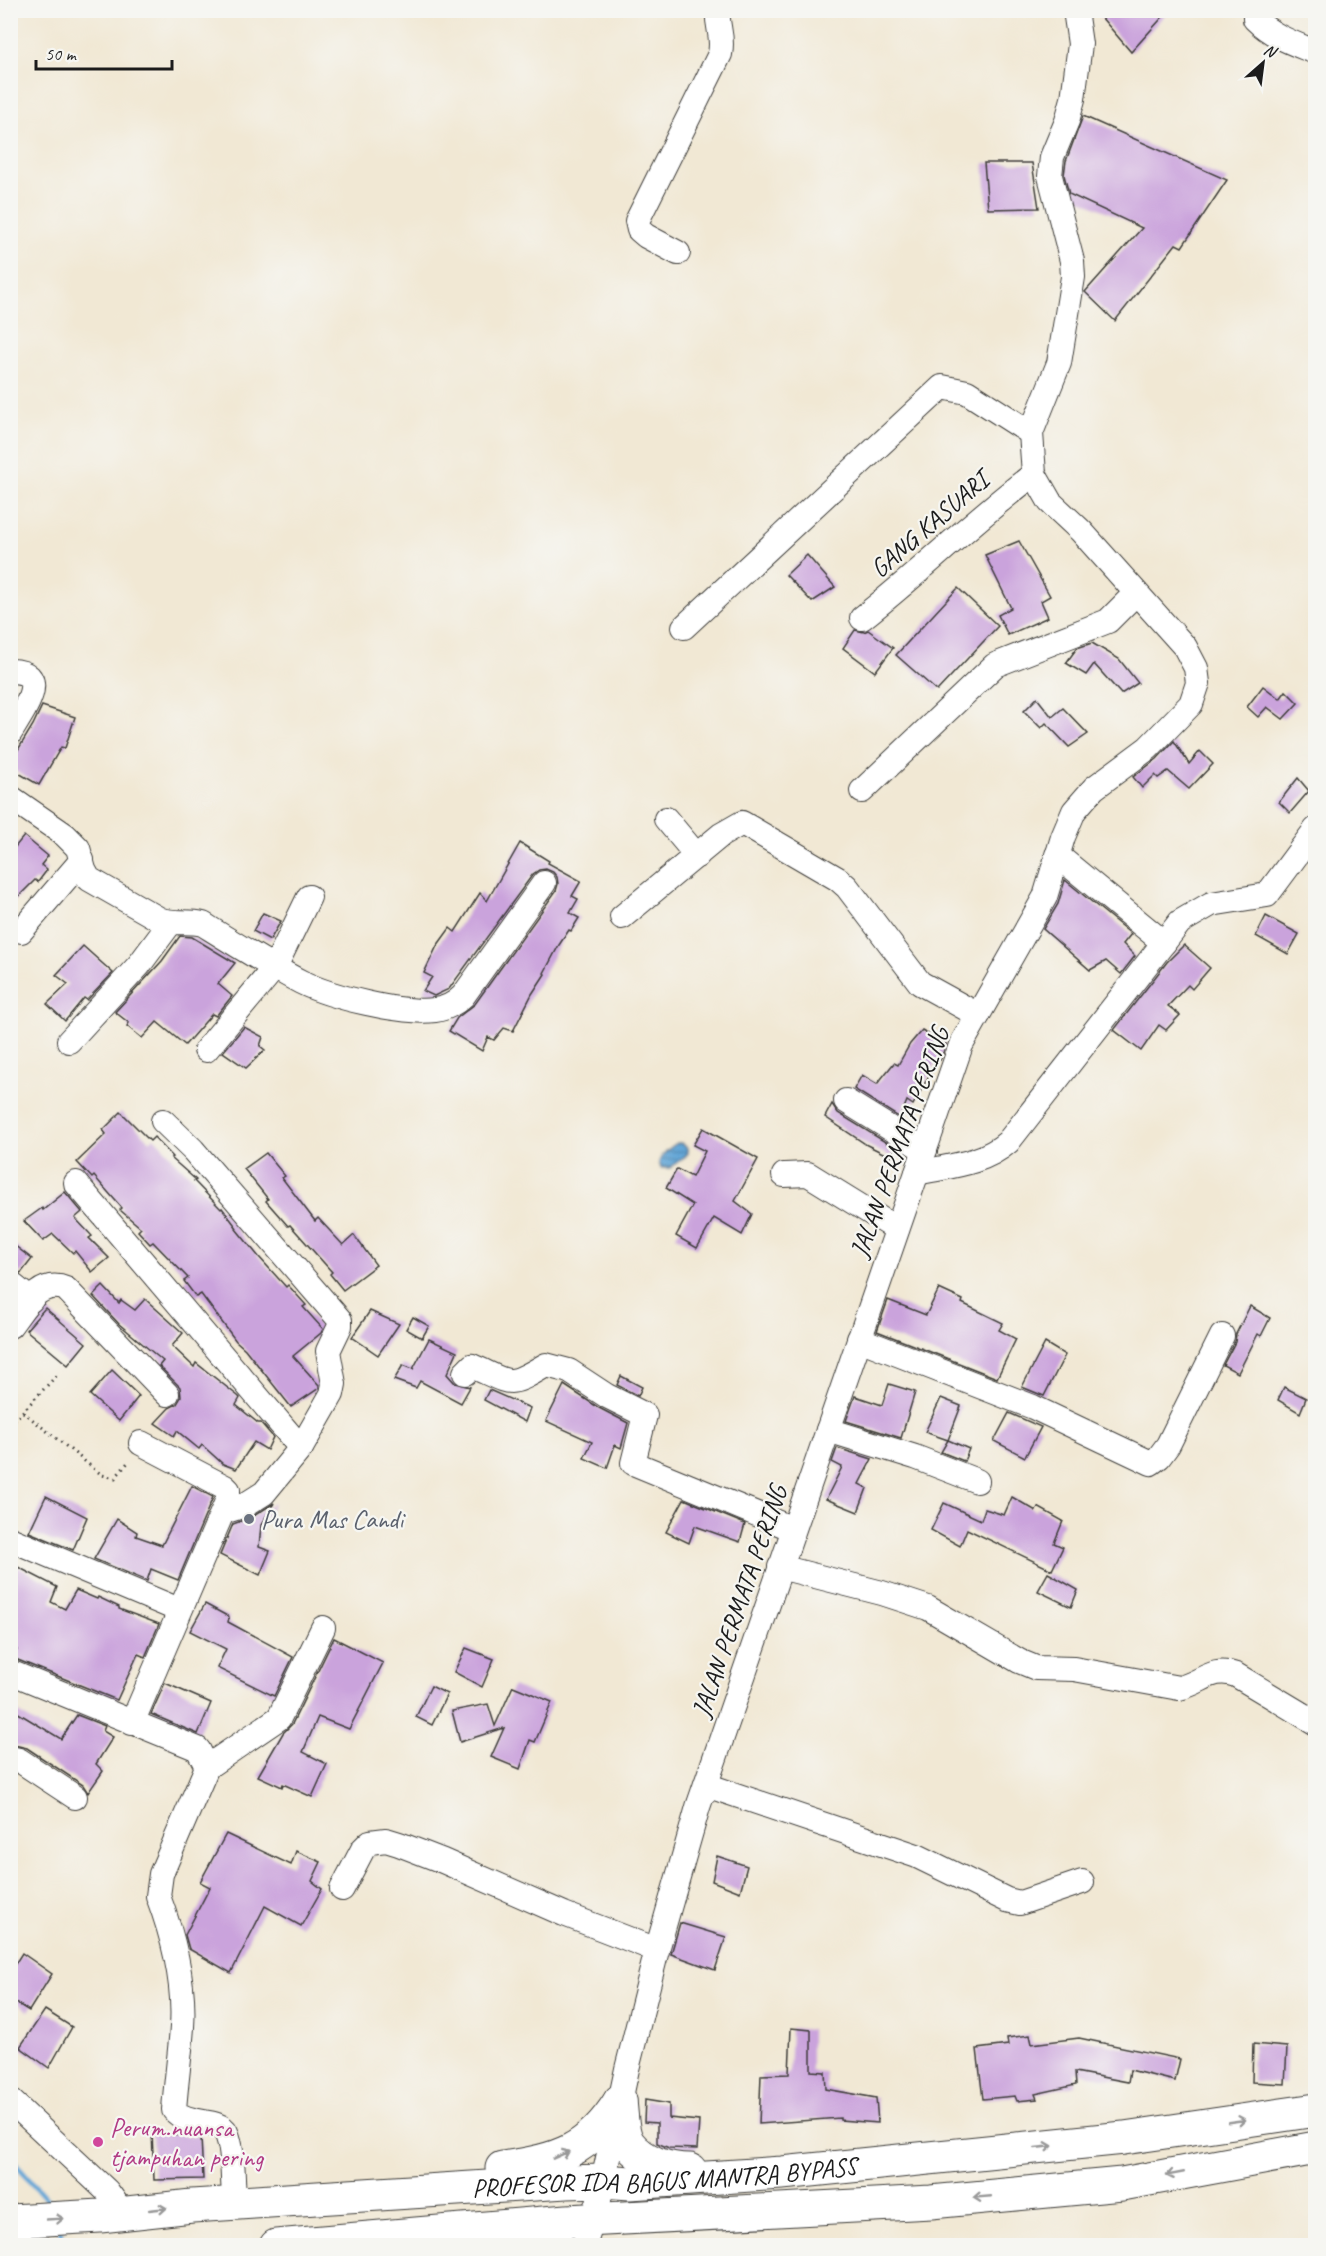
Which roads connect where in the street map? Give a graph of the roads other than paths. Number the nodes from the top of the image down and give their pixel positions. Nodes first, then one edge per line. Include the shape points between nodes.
1 (718, 10) edge
2 (1075, 10) edge
3 (1255, 10) edge
4 (1315, 52) edge
5 (678, 254) dead end
6 (1031, 433) junction
7 (1034, 474) junction
8 (1136, 593) junction
9 (862, 618) dead end
10 (684, 627) dead end
11 (10, 671) edge
12 (10, 733) edge
13 (862, 791) dead end
14 (10, 797) edge
15 (666, 819) dead end
16 (1316, 830) edge
17 (1057, 855) junction
18 (697, 856) junction
19 (82, 860) junction
20 (544, 883) dead end
21 (309, 897) dead end
22 (622, 917) dead end
23 (171, 922) junction
24 (21, 931) dead end
25 (1164, 943) junction
26 (274, 967) junction
27 (978, 1015) junction
28 (69, 1041) dead end
29 (206, 1050) dead end
30 (846, 1101) dead end
31 (163, 1120) dead end
32 (925, 1150) junction
33 (917, 1173) junction
34 (784, 1175) dead end
35 (76, 1183) dead end
36 (897, 1229) junction
37 (10, 1283) edge
38 (31, 1300) junction
39 (10, 1326) edge
40 (1222, 1336) dead end
41 (859, 1339) junction
42 (465, 1372) dead end
43 (167, 1394) dead end
44 (828, 1430) junction
45 (141, 1443) road end
46 (301, 1448) junction
47 (977, 1481) dead end
48 (223, 1512) junction
49 (794, 1529) junction
50 (10, 1539) edge
51 (780, 1567) junction
52 (179, 1610) junction
53 (322, 1628) dead end
54 (10, 1672) edge
55 (132, 1723) junction
56 (1316, 1723) edge
57 (10, 1758) edge
58 (207, 1767) junction
59 (706, 1785) junction
60 (75, 1797) dead end
61 (1082, 1882) dead end
62 (342, 1889) dead end
63 (657, 1950) junction
64 (10, 2100) edge
65 (620, 2102) junction
66 (1316, 2110) edge
67 (1316, 2148) edge
68 (1010, 2150) junction
69 (604, 2181) junction
70 (234, 2194) junction
71 (192, 2206) junction
72 (111, 2214) junction
73 (10, 2222) edge
74 (593, 2237) edge
75 (276, 2246) edge
76 (384, 2246) edge
77 (554, 2246) edge

1 - 5 street via 723,41 720,54 637,221 646,236
2 - 6 street, JALAN PERMATA PERING via 1080,44 1073,99 1052,157 1050,176 1073,277 1059,363
3 - 4 street via 1255,19 1268,29
6 - 7 street, JALAN PERMATA PERING
6 - 10 street via 967,392 942,387
7 - 8 street, JALAN PERMATA PERING via 1050,502
7 - 9 street, GANG KASUARI via 992,505
8 - 13 street via 1107,621 994,665
8 - 17 street, JALAN PERMATA PERING via 1185,647 1196,668 1196,693 1172,725 1094,788 1074,811
11 - 12 street via 24,672 33,682 33,691
14 - 19 street via 65,835 78,848
15 - 18 street
16 - 25 street via 1267,895 1211,904 1180,922
17 - 25 street
17 - 27 street, JALAN PERMATA PERING via 1045,897
18 - 22 street
18 - 27 street via 742,823 838,879 920,983
19 - 23 street via 89,879 159,920
19 - 24 street
20 - 26 street via 464,996 435,1010 393,1008 342,998
21 - 26 street
23 - 26 street via 203,924
23 - 28 street via 140,965
25 - 33 street via 1008,1142 984,1158
26 - 29 street
27 - 32 street, JALAN PERMATA PERING via 961,1044
30 - 32 street
31 - 46 street via 340,1320 328,1351 332,1394
32 - 33 street, JALAN PERMATA PERING
33 - 36 street, JALAN PERMATA PERING
34 - 36 street via 808,1174
35 - 46 street
36 - 41 street, JALAN PERMATA PERING
37 - 38 street
38 - 39 street
38 - 43 street via 37,1292 51,1286 70,1293
40 - 41 street via 1167,1445 1151,1463 1033,1407
41 - 44 street, JALAN PERMATA PERING
42 - 49 street via 472,1366 510,1383 546,1365 569,1371 606,1396 645,1415 633,1463
44 - 47 street
44 - 49 street, JALAN PERMATA PERING
45 - 48 street via 225,1487 228,1498
46 - 48 street via 264,1493
48 - 52 street
49 - 51 street, JALAN PERMATA PERING
50 - 52 street
51 - 56 street via 927,1608 1036,1668 1074,1670 1179,1688 1212,1673 1227,1672
51 - 59 street, JALAN PERMATA PERING
52 - 55 street
53 - 58 street via 279,1718
54 - 55 street
55 - 58 street via 198,1749
57 - 60 street
58 - 70 street via 161,1874 159,1896 177,1959 181,1995 174,2110 181,2117 219,2126 225,2132
59 - 61 street via 917,1856 1007,1900 1020,1903
59 - 63 street, JALAN PERMATA PERING
62 - 63 street via 369,1842 386,1840
63 - 65 street, JALAN PERMATA PERING
64 - 72 street via 107,2191
65 - 68 highway via 629,2144 647,2159 677,2170 964,2149
65 - 69 street, JALAN PERMATA PERING
70 -> 65 highway via 411,2180 554,2159 591,2138
68 -> 66 highway, PROFESOR IDA BAGUS MANTRA BYPASS
67 -> 74 highway via 1122,2184 931,2202 889,2211
68 - 69 highway, PROFESOR IDA BAGUS MANTRA BYPASS via 782,2173 630,2183
69 - 71 highway, PROFESOR IDA BAGUS MANTRA BYPASS
69 - 74 street, JALAN PERMATA PERING
70 - 71 highway
72 -> 71 highway, PROFESOR IDA BAGUS MANTRA BYPASS
73 -> 72 highway, PROFESOR IDA BAGUS MANTRA BYPASS
74 - 75 highway, PROFESOR IDA BAGUS MANTRA BYPASS via 567,2221
76 - 77 highway via 526,2238

